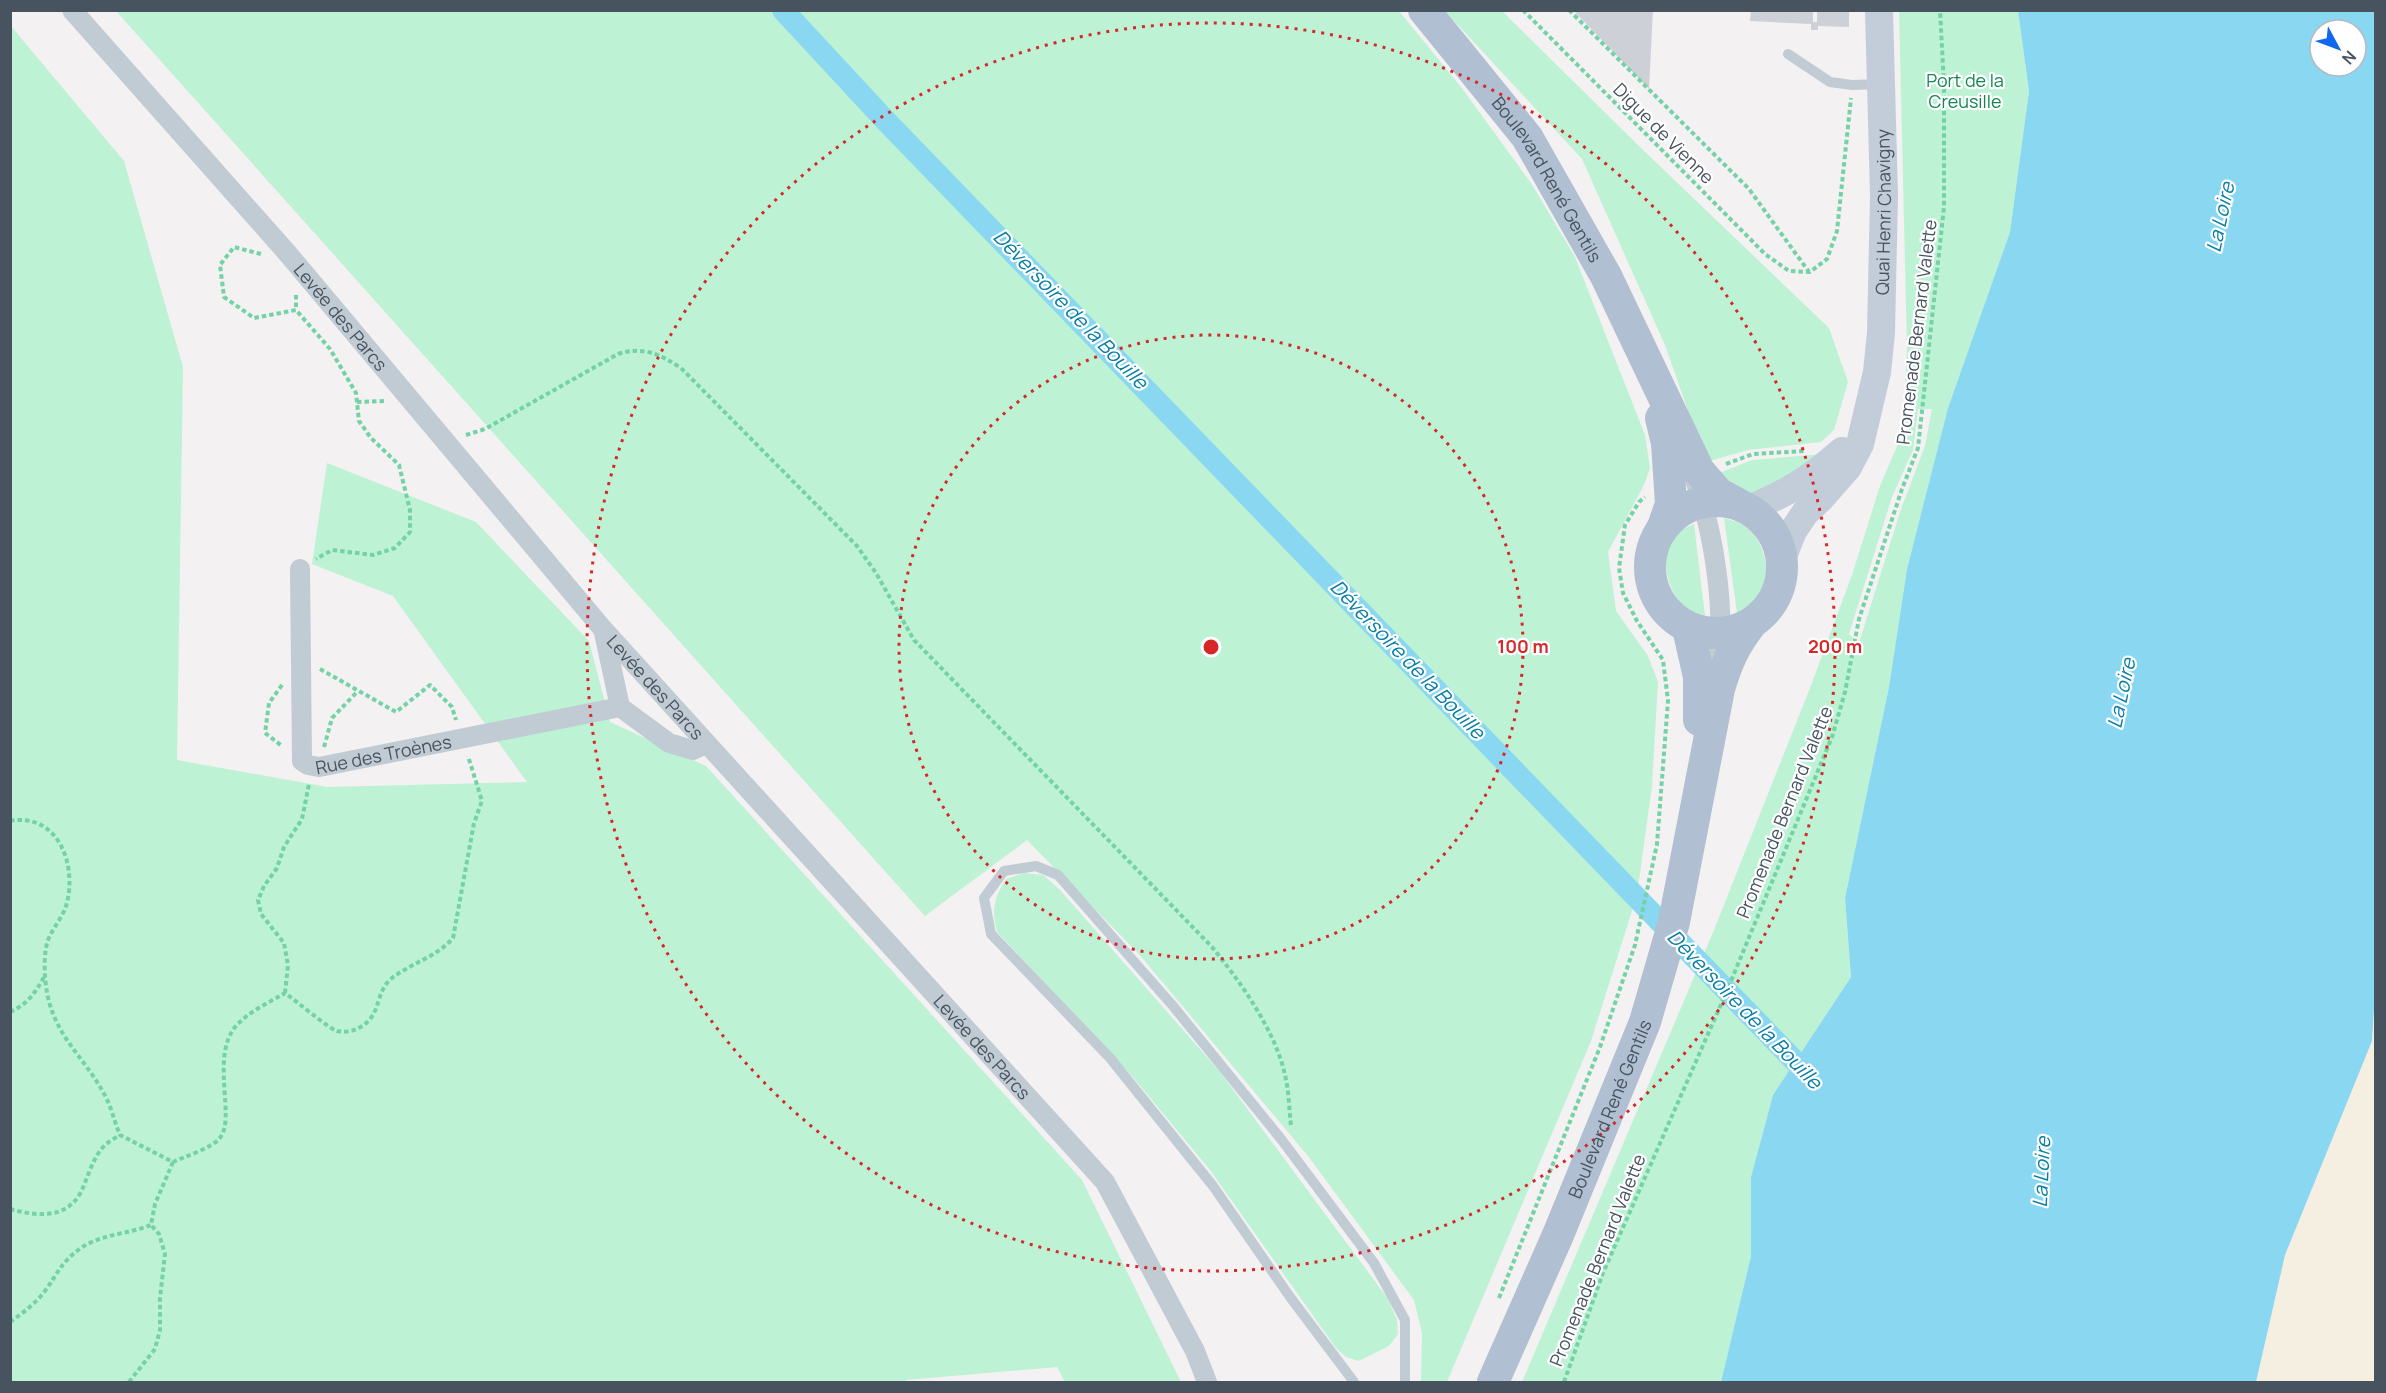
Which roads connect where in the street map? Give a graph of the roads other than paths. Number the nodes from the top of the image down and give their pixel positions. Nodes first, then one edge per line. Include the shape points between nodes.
1 (72, 10) edge
2 (1424, 10) edge
3 (1879, 10) edge
4 (1788, 54) dead end
5 (1881, 84) junction
6 (1647, 361) junction
7 (1869, 412) junction
8 (1702, 502) junction
9 (1744, 507) junction
10 (1663, 527) junction
11 (1782, 560) junction
12 (300, 569) road end
13 (1751, 624) junction
14 (1688, 628) junction
15 (604, 630) junction
16 (1720, 632) junction
17 (620, 707) junction
18 (706, 744) junction
19 (1692, 823) junction
20 (1207, 1383) edge
21 (1354, 1383) edge
22 (1405, 1383) edge
23 (1493, 1383) edge

1 - 15 street, Levée des Parcs via 295,262
2 - 6 main road, Boulevard René Gentils via 1527,137 1606,276
3 - 5 main road, Quai Henri Chavigny
4 - 5 lane via 1830,82 1852,86
5 - 7 main road, Quai Henri Chavigny via 1881,333
6 - 8 street
6 - 9 main road, Boulevard René Gentils via 1699,471 1718,493
6 - 10 main road, Boulevard René Gentils via 1667,443 1671,504
7 - 9 main road via 1844,449 1815,475 1792,490
7 - 11 main road, Quai Henri Chavigny via 1860,444 1848,466 1805,513
8 - 9 main road via 1724,501
8 - 10 main road via 1684,509
8 - 16 street via 1711,537
9 - 11 main road, Boulevard René Gentils via 1772,530
10 - 14 main road, Boulevard René Gentils via 1650,558 1650,575 1662,606
11 - 13 main road, Boulevard René Gentils via 1776,596 1766,612
12 - 17 street, Rue des Troènes via 301,658 311,764
13 - 16 main road
13 - 19 main road, Boulevard René Gentils via 1726,663
14 - 16 main road via 1703,633
14 - 19 main road, Boulevard René Gentils via 1699,677
15 - 17 street
15 - 18 street, Levée des Parcs
16 - 19 street via 1720,654
17 - 18 street via 669,743 693,750
18 - 20 street, Levée des Parcs via 1105,1182 1195,1351
19 - 23 main road, Boulevard René Gentils via 1674,922 1645,1022
21 - 22 lane via 1213,1186 1110,1058 991,934 984,898 1004,871 1036,866 1058,875 1173,1006 1295,1158 1374,1263 1405,1320

